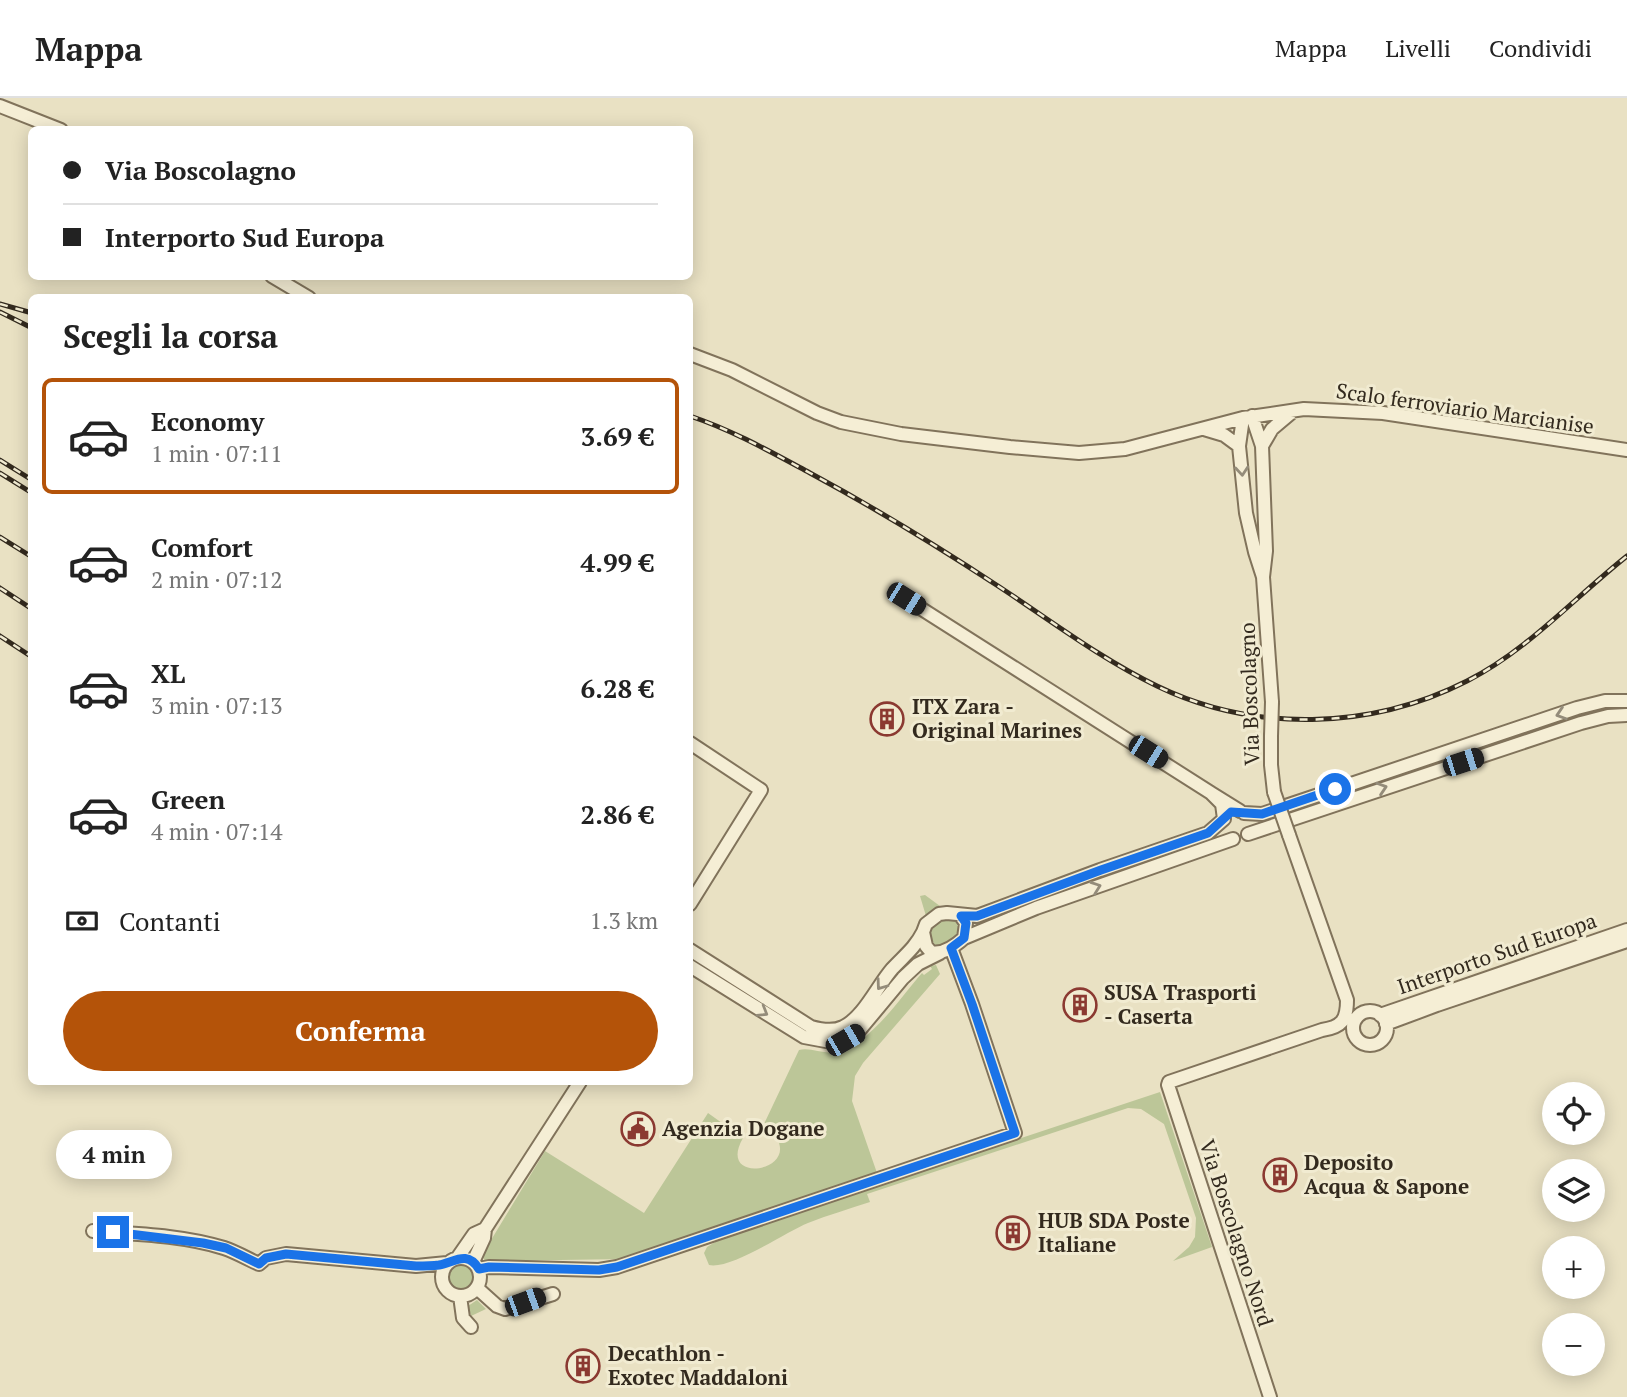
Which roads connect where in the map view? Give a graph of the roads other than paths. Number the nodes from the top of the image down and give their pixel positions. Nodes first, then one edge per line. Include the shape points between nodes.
1 (0, 106) edge
2 (51, 126) edge
3 (279, 280) edge
4 (302, 294) edge
5 (693, 355) edge
6 (1304, 409) junction
7 (1248, 417) junction
8 (1200, 428) junction
9 (1239, 446) junction
10 (1262, 446) junction
11 (1627, 450) edge
12 (1265, 526) junction
13 (1250, 528) junction
14 (1263, 577) junction
15 (906, 599) dead end
16 (1627, 701) edge
17 (1627, 715) edge
18 (693, 745) edge
19 (1211, 793) junction
20 (1242, 812) junction
21 (1224, 819) junction
22 (1248, 834) junction
23 (1233, 839) junction
24 (693, 899) edge
25 (961, 916) junction
26 (1627, 930) edge
27 (923, 932) junction
28 (964, 938) junction
29 (1627, 941) edge
30 (945, 951) junction
31 (693, 952) edge
32 (693, 968) edge
33 (1169, 1082) joint
34 (578, 1085) edge
35 (485, 1229) junction
36 (93, 1230) dead end
37 (453, 1260) junction
38 (416, 1266) junction
39 (476, 1266) junction
40 (442, 1280) junction
41 (477, 1288) junction
42 (553, 1294) dead end
43 (460, 1296) junction
44 (471, 1328) dead end
45 (1270, 1397) edge

1 - 2 street
3 - 4 street
5 - 8 street, Scalo ferroviario Marcianise via 824,416 896,433 1079,453 1125,449
6 - 7 street, Scalo ferroviario Marcianise
6 - 10 street via 1279,422
6 - 11 street, Scalo ferroviario Marcianise via 1383,413
7 - 8 street, Scalo ferroviario Marcianise
7 - 9 street, Via Boscolagno
7 - 10 street, Via Boscolagno
8 - 9 street via 1224,435
9 -> 13 street, Via Boscolagno
10 - 12 street, Via Boscolagno
12 - 13 street via 1256,519
12 - 14 street, Via Boscolagno
13 - 14 street, Via Boscolagno
14 - 33 street, Via Boscolagno, bridge via 1275,792 1342,990 1335,1017 1322,1030
15 - 19 street
16 -> 20 street via 1577,708 1262,814
22 -> 17 street via 1581,723
18 - 24 street via 761,790
19 - 20 street
19 - 21 street via 1222,804
20 - 21 street via 1231,812
20 - 22 street via 1251,824
21 - 23 street via 1225,833
21 - 25 street via 1208,833 977,916
22 - 23 street
28 -> 23 street
25 - 27 street via 939,915
25 - 28 street via 966,923
26 - 29 street, Interporto Sud Europa via 1383,1019
27 - 30 street via 931,952
27 -> 31 street via 915,948 892,969 866,1005 846,1026 834,1030 811,1027
28 - 30 street
32 -> 30 street via 804,1037 831,1042 858,1032 918,964
30 - 39 street via 972,1004 1015,1133 617,1267
33 - 45 street, Via Boscolagno Nord via 1178,1122
34 - 35 street
35 - 37 street via 474,1234
35 - 39 street
36 - 38 street via 203,1243 259,1264 286,1254
37 - 38 street
37 - 39 street
37 - 40 street
38 - 40 street
39 - 41 street
40 - 43 street via 448,1291
41 - 42 street via 505,1309
41 - 43 street
43 - 44 street via 463,1318

